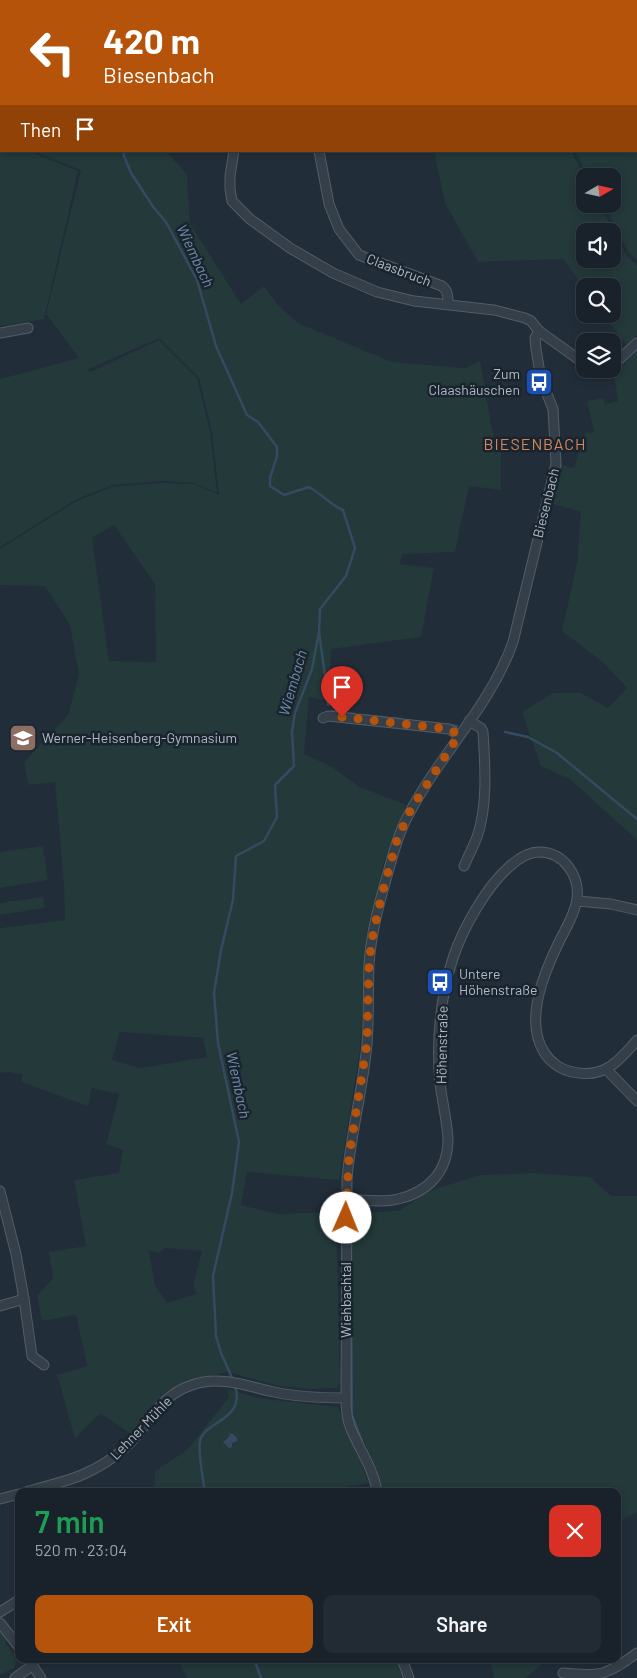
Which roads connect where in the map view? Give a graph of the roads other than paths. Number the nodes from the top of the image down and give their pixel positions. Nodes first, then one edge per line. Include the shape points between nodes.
1 (234, 152) edge
2 (319, 152) edge
3 (448, 304) junction
4 (28, 328) dead end
5 (539, 331) junction
6 (0, 332) edge
7 (637, 343) edge
8 (576, 358) edge
9 (621, 358) edge
10 (323, 718) dead end
11 (469, 721) junction
12 (459, 735) junction
13 (464, 866) dead end
14 (577, 901) junction
15 (637, 910) edge
16 (637, 1040) edge
17 (606, 1069) junction
18 (637, 1101) edge
19 (0, 1191) edge
20 (346, 1199) junction
21 (24, 1300) junction
22 (0, 1306) edge
23 (44, 1365) dead end
24 (346, 1398) junction
25 (40, 1488) edge
26 (376, 1488) edge
27 (15, 1495) edge
28 (0, 1499) edge
29 (15, 1603) edge
30 (0, 1612) edge
31 (0, 1623) edge
32 (15, 1642) edge
33 (637, 1652) edge
34 (30, 1663) edge
35 (32, 1663) edge
36 (403, 1663) edge
37 (563, 1674) dead end
38 (15, 1678) edge
39 (41, 1678) edge
40 (409, 1678) edge

1 - 3 street via 230,176 232,201 250,219 290,248 333,273 377,292 414,301
2 - 3 street, Claasbruch via 329,204 339,229 359,255 442,286 446,290
3 - 5 street via 511,314 531,322
4 - 6 street
5 - 8 street
5 - 11 street, Biesenbach via 536,348 541,379 553,409 556,464 513,642 490,690
7 - 9 street
10 - 12 street via 449,729
11 - 12 street, Biesenbach
11 - 13 street via 483,732 485,777 477,837
12 - 20 street, Wiehbachtal via 411,809 397,840 382,894 369,964 367,1043 349,1157
14 - 15 street
14 - 17 street, Höhenstraße via 538,995 535,1029 538,1044 556,1065 581,1074
14 - 20 street, Höhenstraße via 574,874 566,862 554,856 539,852 529,854 505,870 475,911 457,947 445,983 439,1026 440,1074 448,1138 441,1170 418,1193 397,1200
16 - 17 street, Höhenstraße
17 - 18 street
19 - 21 street
20 - 24 street, Wiehbachtal
21 - 22 street
21 - 23 street via 32,1356
24 - 25 street, Lehner Mühle via 275,1392 233,1382 192,1384 161,1404 129,1445 107,1463 68,1481
24 - 26 street, Wiehbachtal via 351,1429 368,1463
27 - 28 street
29 - 30 street
31 - 32 street
33 - 37 street via 604,1674
34 - 38 street
35 - 39 street
36 - 40 street

